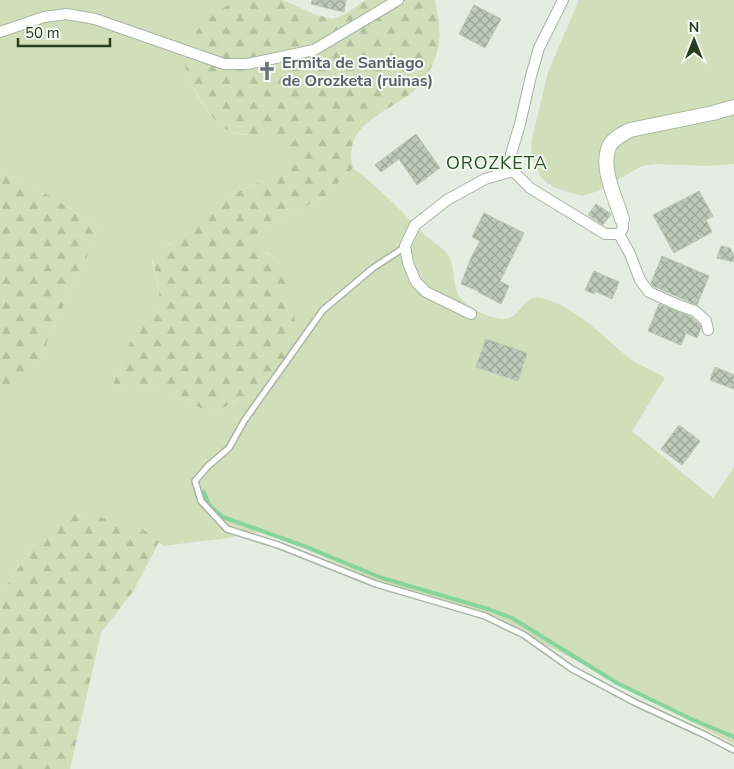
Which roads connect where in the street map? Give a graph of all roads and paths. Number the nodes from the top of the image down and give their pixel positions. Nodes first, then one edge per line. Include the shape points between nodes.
1 (398, 0) edge
2 (563, 0) edge
3 (0, 32) edge
4 (734, 107) edge
5 (513, 170) junction
6 (622, 219) joint
7 (619, 234) junction
8 (405, 246) junction
9 (471, 314) dead end
10 (708, 330) dead end
11 (734, 750) edge

1 - 3 street via 314,50 247,64 224,64 95,19 67,14 44,17
2 - 5 street via 539,48 511,154
4 - 6 street via 630,130 618,136 609,146 607,168
5 - 7 street via 530,188 605,234
5 - 8 street via 485,179 447,200 415,226
6 - 7 street via 623,228
7 - 10 street via 649,292 695,311 706,321
8 - 9 street via 416,282 426,292
8 - 11 lane via 323,310 244,421 229,448 195,480 201,501 227,529 278,545 376,584 485,616 524,635 572,669

